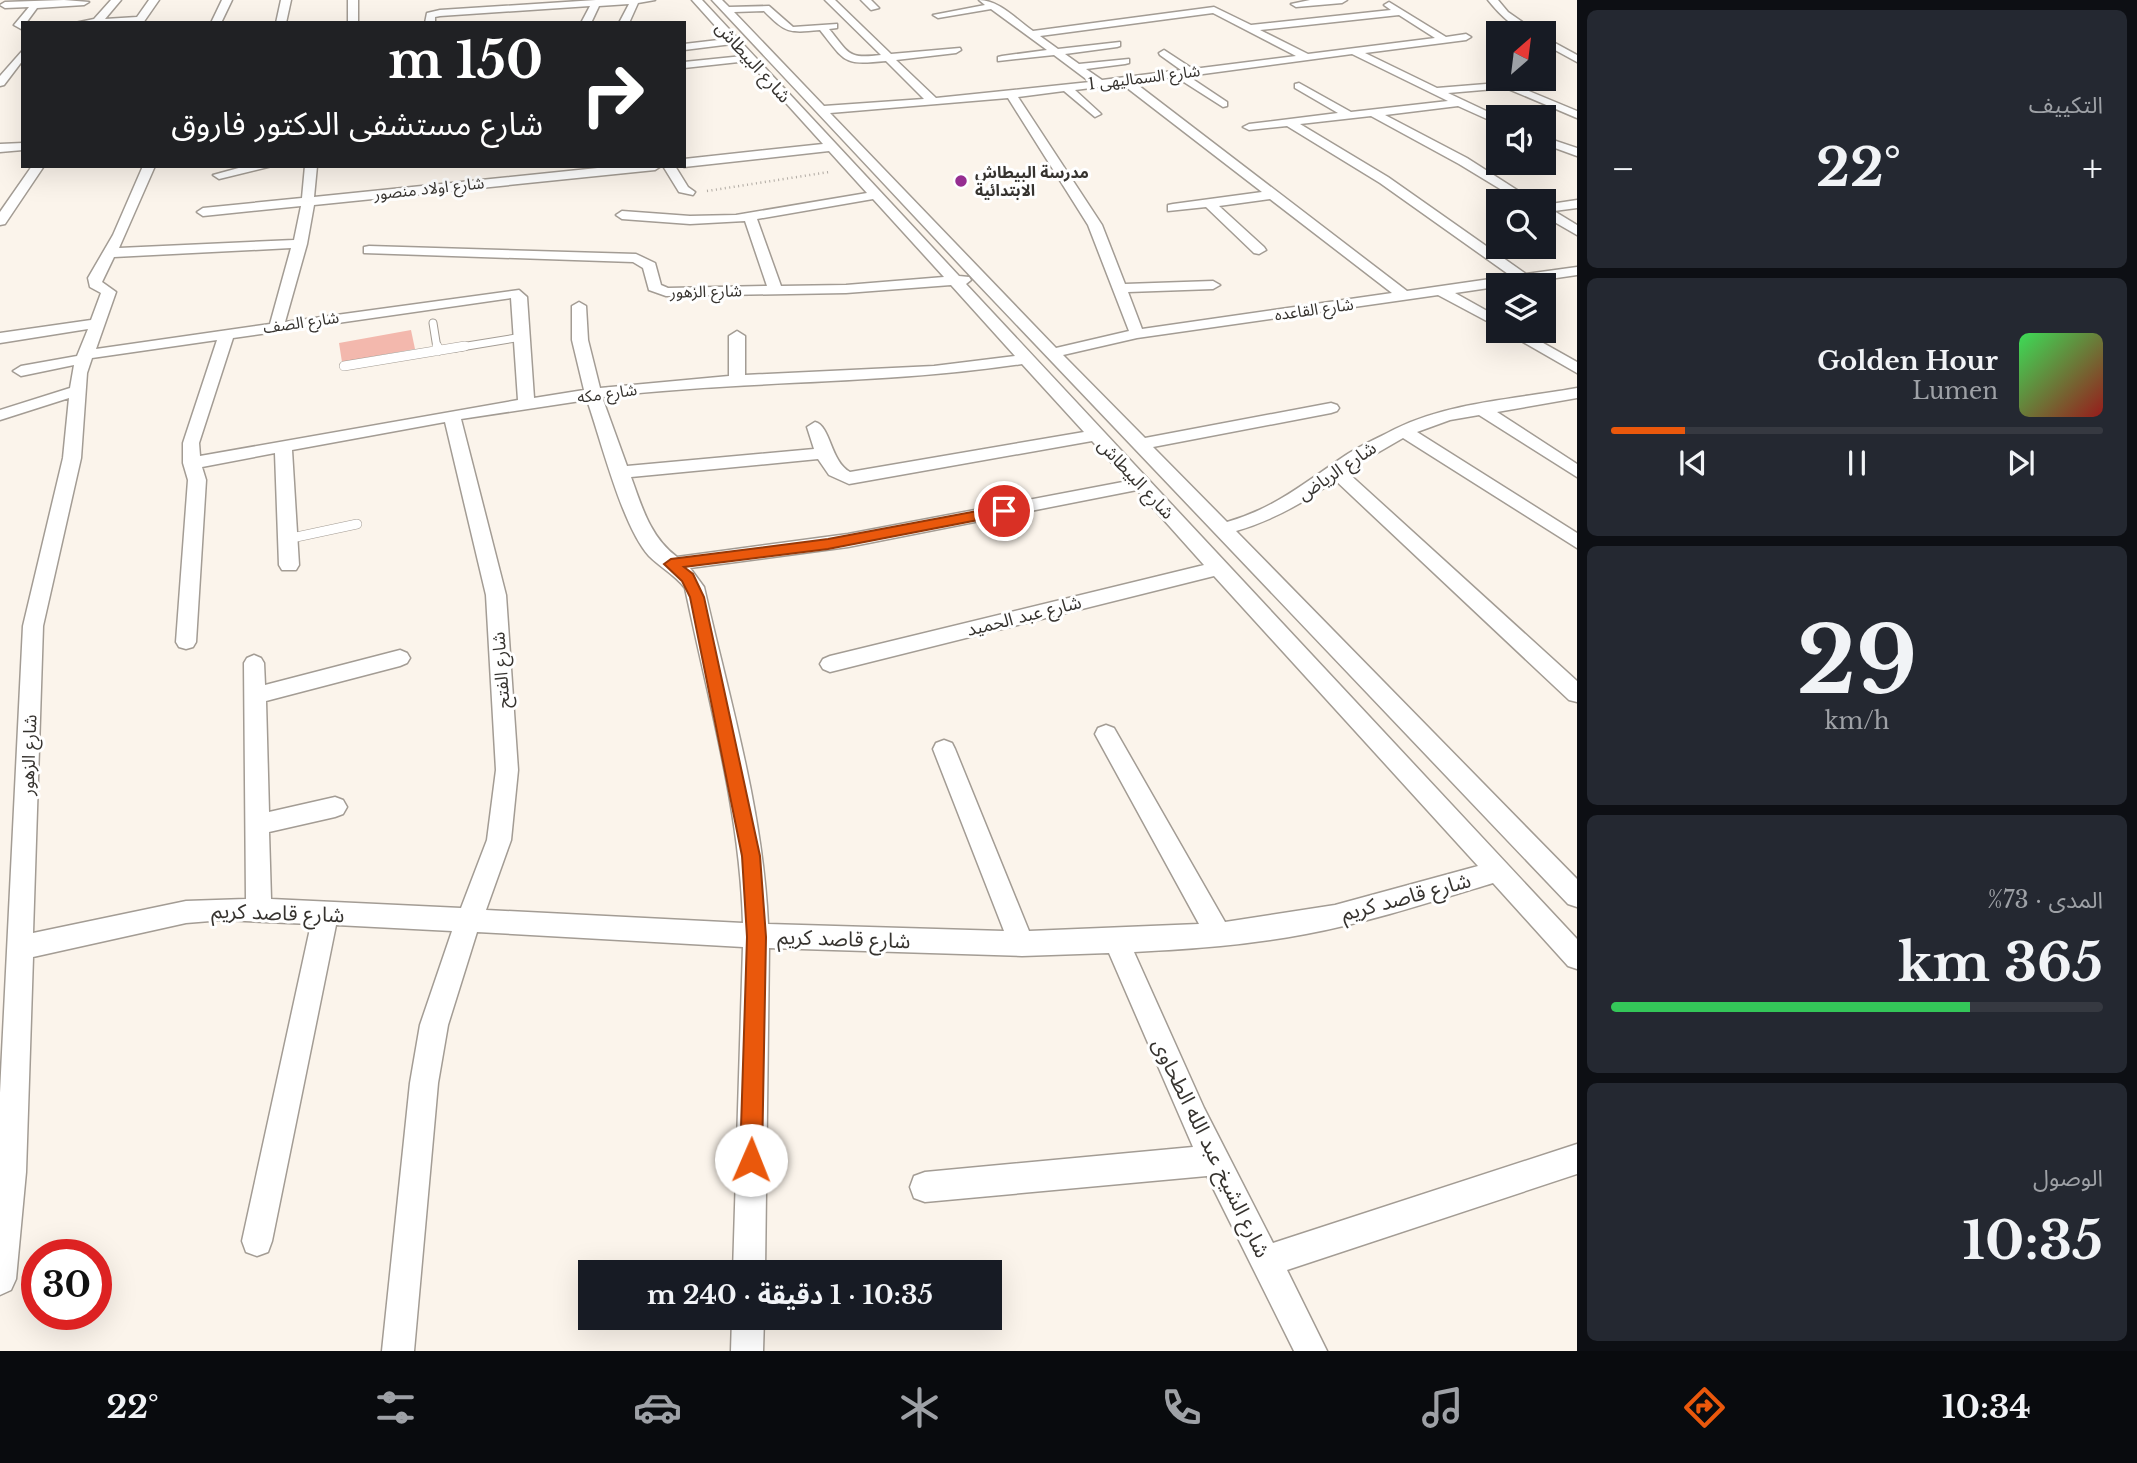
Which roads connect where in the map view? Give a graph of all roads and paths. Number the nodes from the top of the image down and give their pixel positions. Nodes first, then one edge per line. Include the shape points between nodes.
1 (116, 0) edge
2 (153, 0) edge
3 (227, 0) edge
4 (286, 0) edge
5 (353, 0) edge
6 (650, 0) edge
7 (697, 0) edge
8 (830, 0) edge
9 (866, 0) edge
10 (1342, 0) edge
11 (1382, 0) edge
12 (1493, 0) edge
13 (50, 1) edge
14 (617, 1) edge
15 (635, 1) edge
16 (1336, 1) edge
17 (84, 2) dead end
18 (1292, 2) edge
19 (989, 3) edge
20 (511, 4) edge
21 (596, 4) junction
22 (5, 5) dead end
23 (721, 5) edge
24 (874, 8) dead end
25 (1486, 9) dead end
26 (476, 11) junction
27 (1401, 12) junction
28 (938, 15) dead end
29 (1362, 17) junction
30 (1327, 20) junction
31 (22, 21) edge
32 (97, 21) edge
33 (139, 21) edge
34 (217, 21) edge
35 (281, 21) edge
36 (353, 21) edge
37 (430, 21) edge
38 (477, 21) edge
39 (587, 21) edge
40 (625, 21) edge
41 (1500, 21) edge
42 (1515, 21) edge
43 (853, 24) junction
44 (822, 27) junction
45 (1252, 28) junction
46 (1033, 34) junction
47 (1466, 37) dead end
48 (1443, 39) junction
49 (734, 41) junction
50 (1117, 44) dead end
51 (686, 47) edge
52 (1556, 47) edge
53 (956, 50) dead end
54 (1353, 51) junction
55 (1058, 52) junction
56 (1164, 52) dead end
57 (21, 56) edge
58 (1306, 57) junction
59 (1556, 58) edge
60 (887, 59) junction
61 (1002, 59) dead end
62 (1577, 59) edge
63 (752, 61) junction
64 (1125, 61) dead end
65 (775, 62) junction
66 (686, 65) edge
67 (1078, 67) junction
68 (1577, 70) edge
69 (1189, 71) junction
70 (1177, 73) junction
71 (1124, 79) junction
72 (0, 83) edge
73 (1098, 83) junction
74 (1299, 86) dead end
75 (1486, 87) edge
76 (1067, 88) junction
77 (1521, 91) edge
78 (1433, 92) junction
79 (1011, 95) junction
80 (933, 102) junction
81 (1457, 103) junction
82 (1223, 104) dead end
83 (821, 110) junction
84 (1373, 113) junction
85 (1095, 114) dead end
86 (1577, 115) edge
87 (1350, 116) junction
88 (1486, 116) edge
89 (1290, 123) junction
90 (1249, 127) dead end
91 (1556, 144) edge
92 (21, 146) edge
93 (831, 147) junction
94 (0, 148) edge
95 (1577, 152) edge
96 (686, 163) edge
97 (36, 168) edge
98 (148, 168) edge
99 (256, 168) edge
100 (311, 168) edge
101 (613, 168) edge
102 (670, 168) edge
103 (851, 169) junction
104 (529, 172) edge
105 (219, 175) dead end
106 (1508, 189) edge
107 (689, 192) joint
108 (875, 195) junction
109 (1271, 195) junction
110 (309, 201) junction
111 (1209, 203) junction
112 (1577, 204) edge
113 (1173, 208) dead end
114 (1556, 208) edge
115 (203, 212) dead end
116 (622, 215) dead end
117 (750, 217) junction
118 (1556, 218) edge
119 (0, 221) edge
120 (1577, 231) edge
121 (300, 244) junction
122 (369, 250) dead end
123 (1259, 250) dead end
124 (109, 253) junction
125 (1516, 273) edge
126 (1574, 274) edge
127 (1556, 276) edge
128 (980, 278) junction
129 (954, 282) junction
130 (1486, 284) edge
131 (1213, 285) dead end
132 (1120, 288) junction
133 (775, 290) junction
134 (1441, 291) junction
135 (1404, 296) junction
136 (579, 306) dead end
137 (1486, 316) edge
138 (98, 323) junction
139 (433, 323) dead end
140 (277, 325) junction
141 (227, 333) junction
142 (1136, 334) junction
143 (737, 336) dead end
144 (522, 337) junction
145 (0, 338) edge
146 (1532, 343) edge
147 (438, 351) junction
148 (1052, 353) junction
149 (84, 357) junction
150 (1026, 359) junction
151 (344, 366) dead end
152 (1577, 368) edge
153 (21, 371) dead end
154 (737, 379) junction
155 (76, 391) junction
156 (1577, 393) edge
157 (593, 394) junction
158 (526, 405) junction
159 (1331, 408) dead end
160 (1481, 409) junction
161 (0, 415) edge
162 (452, 418) junction
163 (815, 427) dead end
164 (1404, 431) junction
165 (1095, 435) junction
166 (1140, 444) junction
167 (283, 447) junction
168 (825, 453) junction
169 (192, 463) junction
170 (1336, 471) junction
171 (621, 472) junction
172 (1577, 472) edge
173 (1141, 484) junction
174 (357, 524) dead end
175 (1222, 529) junction
176 (287, 540) junction
177 (1577, 542) edge
178 (671, 564) junction
179 (289, 565) dead end
180 (1219, 568) junction
181 (186, 642) dead end
182 (400, 658) dead end
183 (254, 663) dead end
184 (830, 664) dead end
185 (1577, 694) edge
186 (254, 696) junction
187 (1106, 734) dead end
188 (944, 749) dead end
189 (335, 807) dead end
190 (257, 825) junction
191 (1497, 871) junction
192 (1577, 896) edge
193 (259, 910) junction
194 (326, 914) junction
195 (470, 922) junction
196 (1219, 935) junction
197 (757, 937) junction
198 (1117, 942) junction
199 (1022, 944) junction
200 (19, 948) junction
201 (1577, 957) edge
202 (7, 1109) edge
203 (1577, 1159) edge
204 (1215, 1160) junction
205 (925, 1187) dead end
206 (257, 1241) dead end
207 (749, 1260) edge
208 (1266, 1261) junction
209 (0, 1275) edge
210 (748, 1330) edge
211 (398, 1351) edge
212 (747, 1351) edge
213 (1311, 1351) edge

1 - 32 street
2 - 33 street
3 - 34 street
4 - 35 street
5 - 36 street
6 - 15 street
7 - 49 street, شارع البيطاش
8 - 43 street
9 - 24 street
10 - 16 street
11 - 27 street
12 - 42 street
13 - 17 street
13 - 22 street
13 - 31 street via 34,6
14 - 15 street
14 - 21 street
15 - 40 street
16 - 18 street
16 - 29 street
18 - 30 street
19 - 28 street
19 - 46 street
20 - 21 street
20 - 26 street
21 - 39 street
23 - 44 street via 764,7 788,29
23 - 65 street, شارع البيطاش
25 - 41 street
26 - 37 street via 435,13
26 - 38 street
27 - 29 street
27 - 48 street
29 - 30 street
30 - 45 street
43 - 44 street
43 - 60 street
44 - 60 street via 850,59
45 - 46 street via 1210,10
45 - 58 street
46 - 55 street
47 - 48 street, شارع السماليهى 1
48 - 54 street, شارع السماليهى 1
49 - 51 street
49 - 63 street, شارع البيطاش
50 - 55 street
52 - 62 street
53 - 60 street
54 - 58 street, شارع السماليهى 1
54 - 78 street
55 - 61 street
55 - 67 street
56 - 69 street
57 - 72 street
58 - 69 street, شارع السماليهى 1
59 - 68 street
60 - 80 street
63 - 65 street
63 - 66 street
63 - 93 street, شارع البيطاش
64 - 67 street
65 - 83 street, شارع البيطاش
67 - 73 street
69 - 70 street, شارع السماليهى 1
70 - 71 street, شارع السماليهى 1
70 - 82 street
71 - 73 street, شارع السماليهى 1
71 - 109 street
73 - 76 street, شارع السماليهى 1
74 - 87 street
75 - 78 street
76 - 79 street, شارع السماليهى 1
76 - 85 street
77 - 86 street
78 - 81 street
79 - 80 street, شارع السماليهى 1
79 - 132 street via 1087,211
80 - 83 street, شارع السماليهى 1
81 - 84 street
81 - 88 street
83 - 128 street, شارع البيطاش
84 - 87 street
84 - 106 street
87 - 89 street
89 - 90 street
89 - 125 street via 1384,180
91 - 95 street
92 - 94 street
93 - 96 street
93 - 103 street, شارع البيطاش
97 - 119 street
98 - 124 street
99 - 105 street
100 - 110 street
101 - 104 street, شارع اولاد منصور
102 - 107 street
103 - 107 path
103 - 108 street, شارع البيطاش
104 - 110 street, شارع اولاد منصور
108 - 117 street
108 - 129 street, شارع البيطاش
109 - 111 street
109 - 135 street
110 - 115 street, شارع اولاد منصور
110 - 121 street
111 - 113 street
111 - 123 street
112 - 114 street
116 - 117 street via 707,220
117 - 133 street
118 - 120 street
121 - 124 street
121 - 140 street
122 - 133 street, شارع الزهور via 628,257 648,262 654,288 662,292
124 - 138 street, شارع الزهور via 95,278 95,284 109,292
126 - 127 street, شارع القاعده
128 - 129 street, شارع الزهور
128 - 148 street, شارع البيطاش
129 - 133 street, شارع الزهور
129 - 150 street, شارع البيطاش
130 - 134 street, شارع القاعده
131 - 132 street
132 - 142 street
134 - 135 street, شارع القاعده
134 - 137 street
135 - 142 street, شارع القاعده
136 - 157 street via 580,340
138 - 145 street
138 - 149 street, شارع الزهور
139 - 147 lane
140 - 141 street, شارع الصف
140 - 144 street, شارع الصف via 511,293 519,295
141 - 149 street, شارع الصف
141 - 169 street via 194,432
142 - 148 street, شارع القاعده
143 - 154 street
144 - 147 lane
144 - 158 street
146 - 152 street
147 - 151 lane
148 - 166 street, شارع البيطاش
149 - 153 street, شارع الصف
149 - 155 street, شارع الزهور
150 - 154 street, شارع مكه via 956,369
150 - 165 street, شارع البيطاش
154 - 157 street, شارع مكه
155 - 161 street
155 - 200 street, شارع الزهور via 72,458 33,626
156 - 160 street, شارع الرياض
157 - 158 street, شارع مكه
157 - 171 street
158 - 162 street, شارع مكه
159 - 166 street
160 - 164 street, شارع الرياض
160 - 172 street
162 - 167 street, شارع مكه
162 - 195 street, شارع الفتح via 496,595 507,769 499,840
163 - 168 street
164 - 170 street, شارع الرياض
164 - 177 street
165 - 168 street via 849,478 835,474
165 - 173 street, شارع البيطاش
166 - 175 street, شارع البيطاش
167 - 169 street, شارع مكه
167 - 176 street
168 - 171 street
169 - 181 street via 197,480
170 - 175 street, شارع الرياض via 1276,510
170 - 185 street
171 - 178 street via 645,537
173 - 178 street via 841,542
173 - 180 street, شارع البيطاش
174 - 176 lane
175 - 192 street, شارع البيطاش
176 - 179 street
178 - 197 street via 688,578 697,597 747,830
180 - 184 street, شارع عبد الحميد
180 - 191 street, شارع البيطاش
182 - 186 street
183 - 186 street
186 - 190 street
187 - 196 street
188 - 199 street
189 - 190 street
190 - 193 street
191 - 196 street, شارع قاصد كريم via 1343,915
191 - 201 street, شارع البيطاش
193 - 194 street, شارع قاصد كريم
193 - 200 street, شارع قاصد كريم via 186,912
194 - 195 street, شارع قاصد كريم
194 - 206 street
195 - 197 street, شارع قاصد كريم
195 - 211 street, شارع الفتح via 437,1014 424,1083
196 - 198 street, شارع قاصد كريم
197 - 199 street, شارع قاصد كريم
197 - 207 street
198 - 199 street, شارع قاصد كريم
198 - 204 street, شارع الشيخ عبد الله الطحاوى via 1159,1044
200 - 202 street, شارع الزهور
202 - 209 street, شارع الزهور via 11,1172
203 - 208 street
204 - 205 street
204 - 208 street, شارع الشيخ عبد الله الطحاوى
208 - 213 street, شارع الشيخ عبد الله الطحاوى
210 - 212 street

